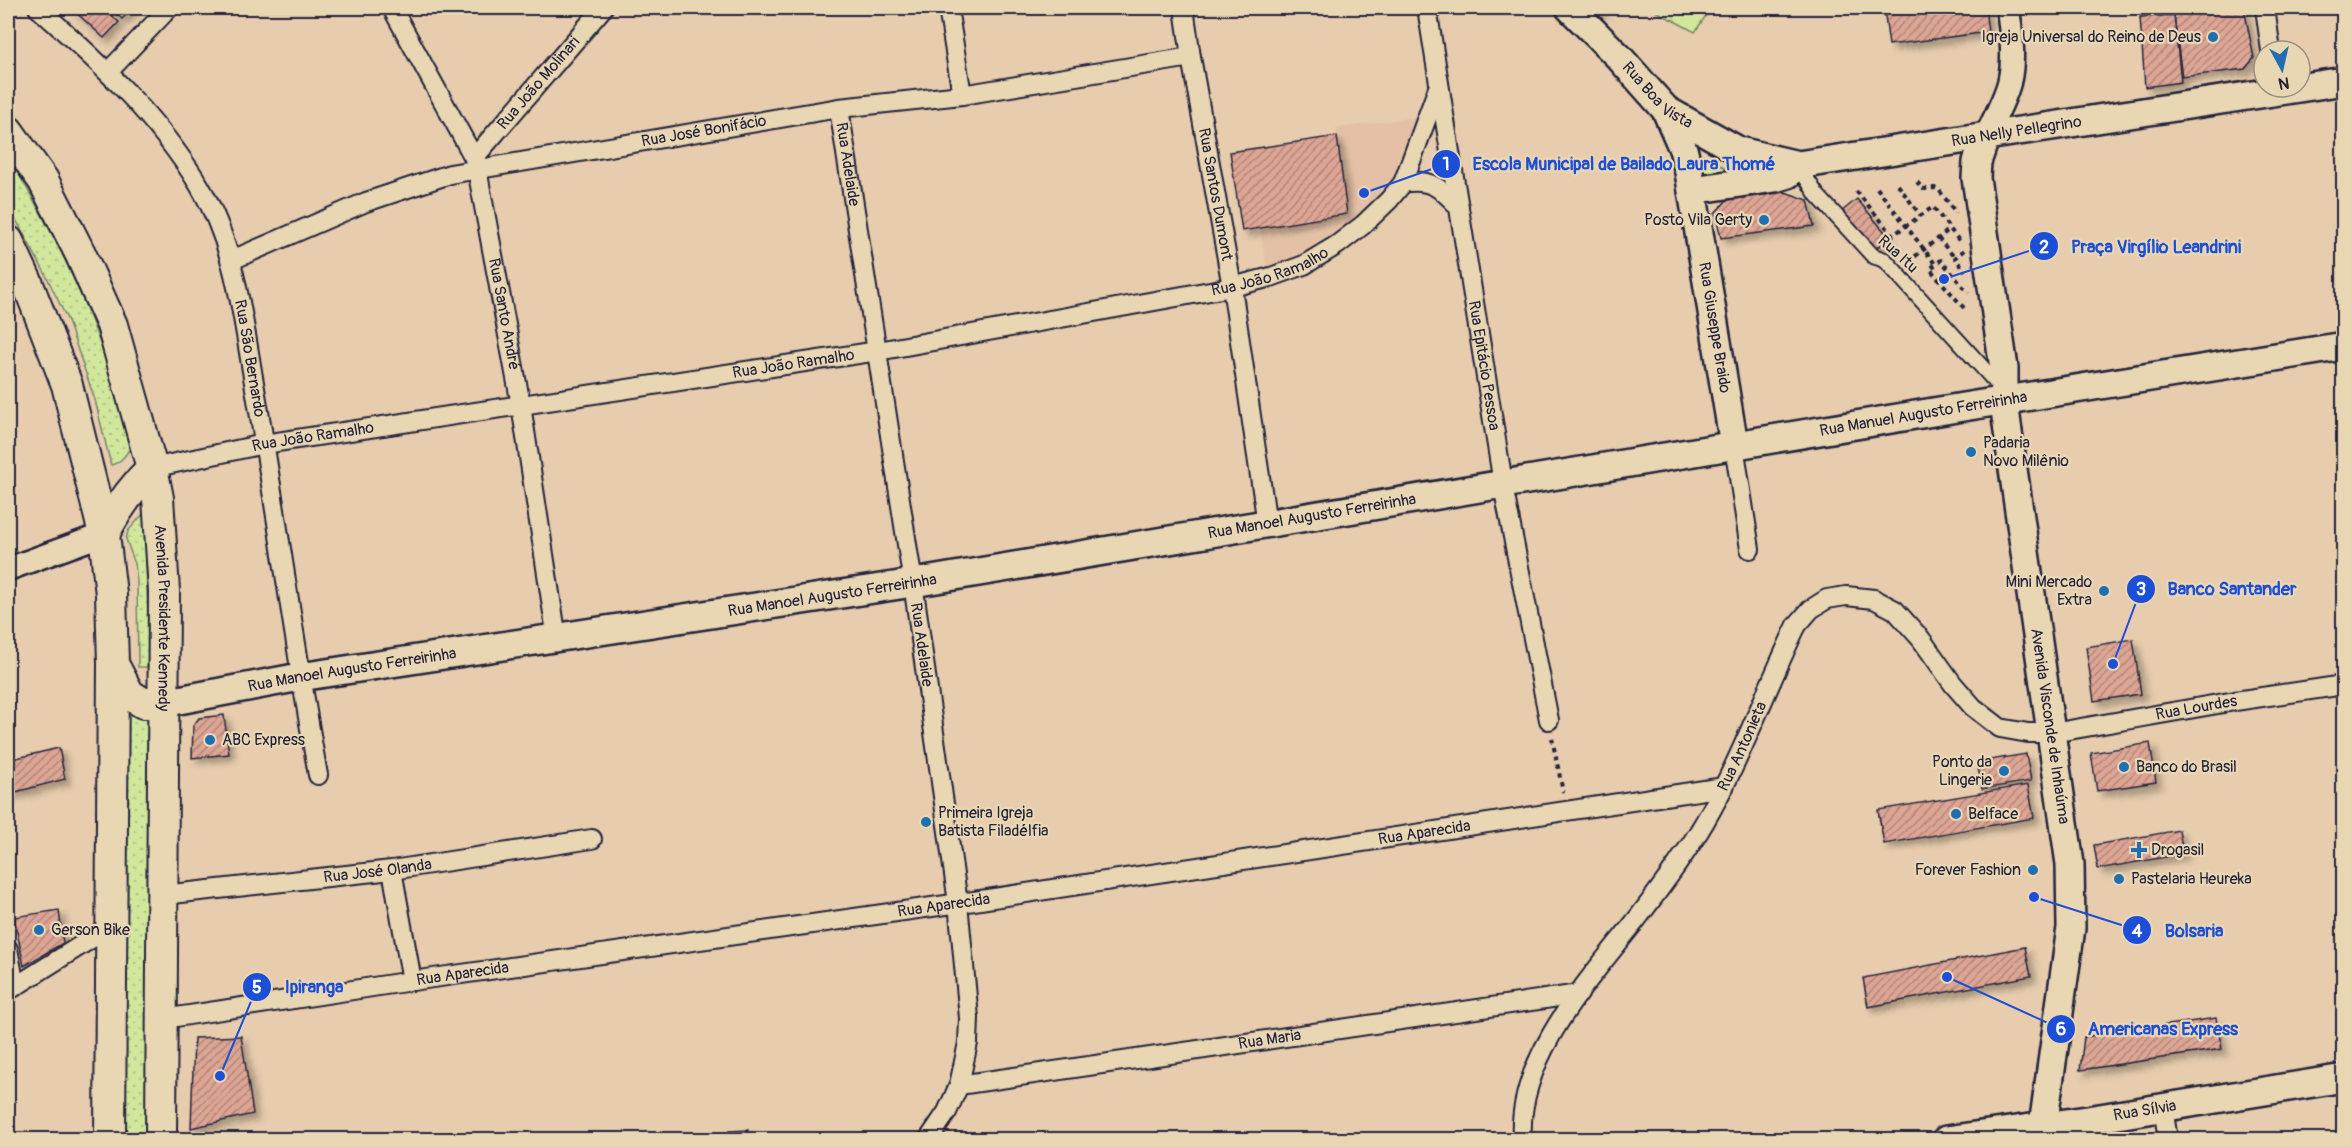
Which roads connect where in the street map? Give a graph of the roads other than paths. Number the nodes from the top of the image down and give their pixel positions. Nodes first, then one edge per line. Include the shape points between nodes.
1 (38, 8) edge
2 (169, 8) edge
3 (392, 8) edge
4 (603, 8) edge
5 (948, 8) edge
6 (1184, 8) edge
7 (1427, 8) edge
8 (1570, 8) edge
9 (2008, 8) edge
10 (2265, 8) edge
11 (2269, 39) edge
12 (1191, 57) junction
13 (108, 71) junction
14 (2343, 81) edge
15 (1439, 85) junction
16 (2312, 85) edge
17 (2252, 93) edge
18 (962, 94) junction
19 (840, 108) junction
20 (1666, 110) junction
21 (8, 131) edge
22 (1986, 136) junction
23 (476, 164) junction
24 (1798, 165) junction
25 (1403, 183) junction
26 (1692, 190) junction
27 (1459, 207) junction
28 (8, 241) edge
29 (232, 260) junction
30 (1232, 287) junction
31 (2343, 346) edge
32 (878, 351) junction
33 (2004, 396) junction
34 (521, 405) junction
35 (264, 444) junction
36 (1734, 445) junction
37 (152, 468) junction
38 (1503, 485) junction
39 (1267, 524) junction
40 (104, 534) junction
41 (1750, 549) dead end
42 (8, 569) edge
43 (913, 583) junction
44 (557, 639) junction
45 (113, 664) junction
46 (300, 677) junction
47 (2343, 685) edge
48 (163, 703) junction
49 (1549, 720) road end
50 (2052, 733) junction
51 (318, 775) dead end
52 (1724, 787) junction
53 (592, 839) dead end
54 (392, 870) junction
55 (163, 896) junction
56 (958, 903) junction
57 (110, 927) junction
58 (8, 949) edge
59 (412, 981) junction
60 (11, 989) edge
61 (1579, 994) junction
62 (163, 1019) junction
63 (2343, 1078) edge
64 (959, 1085) junction
65 (2163, 1107) junction
66 (2042, 1132) edge
67 (110, 1140) edge
68 (161, 1140) edge
69 (928, 1140) edge
70 (1522, 1140) edge
71 (1946, 1140) edge
72 (2168, 1140) edge

1 - 13 street, Rua São Bernardo
2 - 13 street
3 - 23 street, Rua Santo André
4 - 23 street, Rua João Molinari
5 - 18 street
6 - 12 street, Rua Santos Dumont
7 - 15 street, Rua Epitácio Pessoa
8 - 20 main road, Rua Boa Vista
9 - 22 street via 2012,65 2008,85
10 - 11 street
12 - 18 street, Rua José Bonifácio
12 - 30 street, Rua Santos Dumont
13 - 29 street, Rua São Bernardo via 172,146 200,186
14 - 16 main road, Rua Nelly Pellegrino
15 - 25 street, Rua João Ramalho
15 - 27 street, Rua Epitácio Pessoa
17 - 22 main road, Rua Nelly Pellegrino
18 - 19 street, Rua José Bonifácio
19 - 23 street, Rua José Bonifácio
19 - 32 street, Rua Adelaide
20 - 24 main road, Rua Boa Vista via 1740,150
20 - 26 main road, Rua Giuseppe Braido via 1683,149
21 - 37 main road, Avenida Presidente Kennedy via 43,180 112,325
22 - 24 main road, Rua Nelly Pellegrino
22 - 33 main road, Avenida Visconde de Inhaúma via 1976,178 2004,368
23 - 29 street, Rua José Bonifácio via 366,202
23 - 34 street, Rua Santo André
24 - 26 main road, Rua Nelly Pellegrino via 1775,178
24 - 33 street, Rua Itu via 1817,195 1874,256 1885,260
25 - 27 street via 1426,182 1446,193
25 - 30 street, Rua João Ramalho via 1363,225 1337,245 1304,265
26 - 36 main road, Rua Giuseppe Braido
27 - 38 street, Rua Epitácio Pessoa
28 - 40 main road via 67,385
29 - 35 street, Rua São Bernardo
30 - 32 street, Rua João Ramalho
30 - 39 street, Rua Santos Dumont
31 - 33 main road, Rua Manuel Augusto Ferreirinha
32 - 34 street, Rua João Ramalho
32 - 43 street, Rua Adelaide
33 - 36 main road, Rua Manuel Augusto Ferreirinha
33 - 50 main road, Avenida Visconde de Inhaúma
34 - 35 street, Rua João Ramalho
34 - 44 street, Rua Santo André
35 - 37 street, Rua João Ramalho
35 - 46 street, Rua São Bernardo
36 - 38 main road, Rua Manuel Augusto Ferreirinha
36 - 41 street, Rua Giuseppe Braido
37 - 40 main road via 131,488
37 - 48 main road, Avenida Presidente Kennedy via 165,591
38 - 39 main road, Rua Manoel Augusto Ferreirinha
38 - 49 street, Rua Epitácio Pessoa
39 - 43 main road, Rua Manoel Augusto Ferreirinha
40 - 42 street
40 - 45 main road
43 - 44 main road, Rua Manoel Augusto Ferreirinha
43 - 56 street, Rua Adelaide
44 - 46 main road, Rua Manoel Augusto Ferreirinha
45 - 48 main road via 129,694 143,703
45 - 57 main road
46 - 48 main road, Rua Manoel Augusto Ferreirinha
46 - 51 street, Rua São Bernardo
47 - 50 street, Rua Lourdes
48 - 55 main road, Avenida Presidente Kennedy
50 - 52 street, Rua Antonieta via 2000,728 1973,707 1895,610 1874,599 1827,599 1810,609 1797,625
50 - 66 main road, Avenida Visconde de Inhaúma via 2072,899 2065,983
52 - 56 street, Rua Aparecida
52 - 61 street, Rua Antonieta via 1647,906
53 - 54 street, Rua José Olanda
54 - 55 street, Rua José Olanda
54 - 59 street
55 - 62 main road, Avenida Presidente Kennedy
56 - 59 street, Rua Aparecida
56 - 64 street, Rua Adelaide via 969,1018
57 - 60 street
57 - 67 main road
58 - 60 street
59 - 62 street, Rua Aparecida
61 - 64 street, Rua Maria
61 - 70 street, Rua Antonieta via 1533,1070 1524,1097
62 - 68 main road, Avenida Presidente Kennedy
63 - 65 main road, Rua Sílvia
64 - 69 street, Rua Adelaide
65 - 66 main road, Rua Sílvia
65 - 72 street
66 - 71 main road, Rua Sílvia

